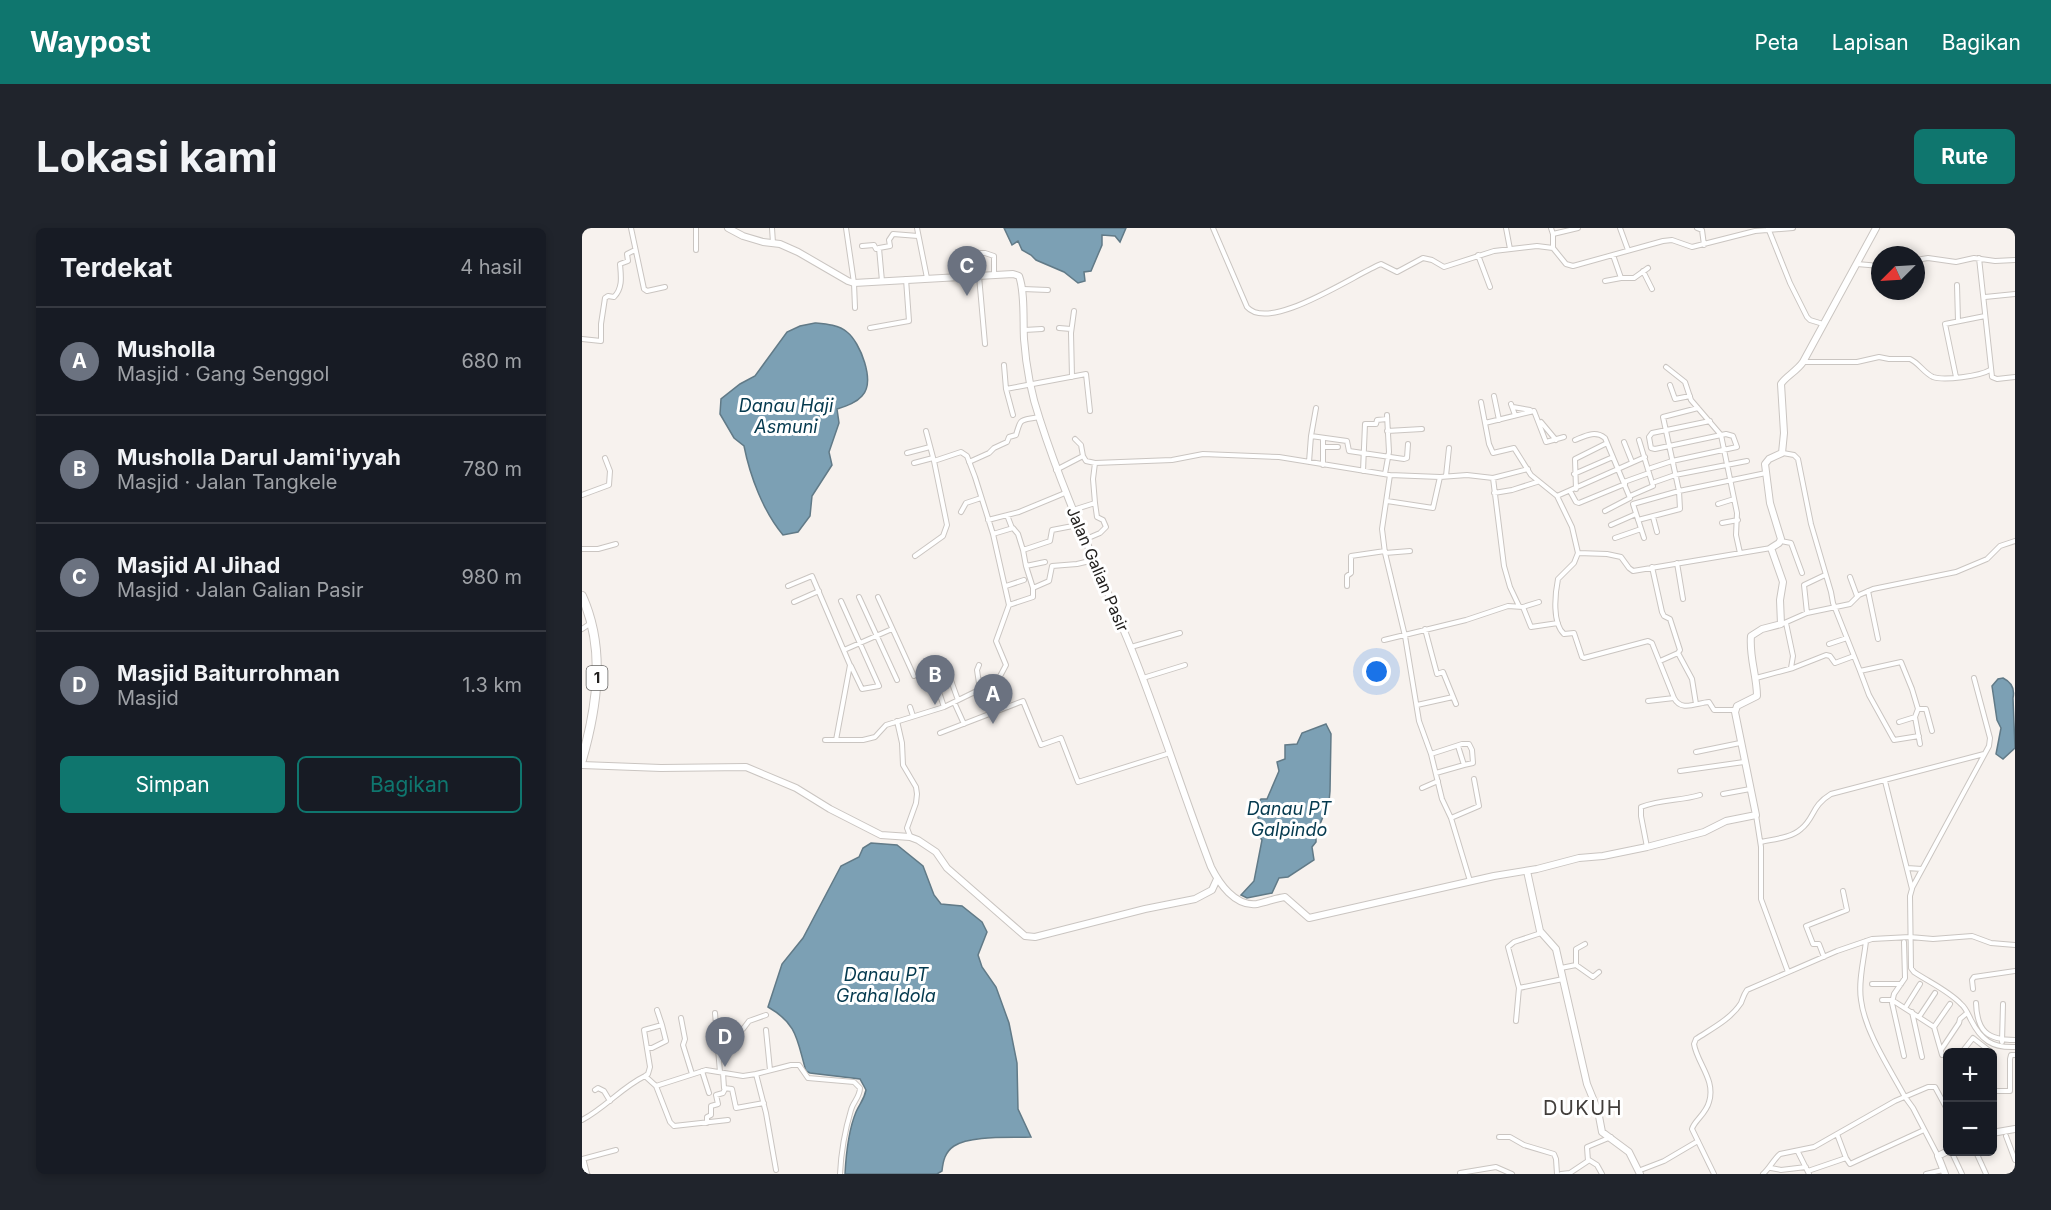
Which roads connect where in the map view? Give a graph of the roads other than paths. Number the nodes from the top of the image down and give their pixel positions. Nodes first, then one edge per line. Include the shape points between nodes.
1 (631, 228) edge
2 (696, 228) edge
3 (728, 228) edge
4 (772, 228) edge
5 (846, 228) edge
6 (917, 228) edge
7 (1213, 228) edge
8 (1506, 228) edge
9 (1551, 228) edge
10 (1578, 228) edge
11 (1620, 228) edge
12 (1697, 228) edge
13 (1793, 228) edge
14 (1876, 228) edge
15 (1768, 229) edge
16 (1553, 234) junction
17 (918, 236) junction
18 (773, 243) junction
19 (1704, 244) junction
20 (862, 246) dead end
21 (879, 248) junction
22 (1553, 248) junction
23 (1510, 249) junction
24 (634, 250) junction
25 (696, 250) dead end
26 (1628, 250) junction
27 (971, 254) dead end
28 (1478, 255) junction
29 (1614, 255) junction
30 (1979, 258) junction
31 (1925, 259) edge
32 (2015, 260) edge
33 (1857, 264) junction
34 (1871, 265) edge
35 (1648, 268) dead end
36 (1644, 271) junction
37 (994, 275) junction
38 (979, 276) junction
39 (1622, 278) junction
40 (906, 279) junction
41 (927, 279) junction
42 (882, 281) junction
43 (1605, 281) dead end
44 (854, 283) junction
45 (1957, 285) dead end
46 (665, 287) dead end
47 (1490, 287) dead end
48 (1022, 289) junction
49 (1652, 289) dead end
50 (1048, 290) dead end
51 (2015, 294) edge
52 (1984, 297) junction
53 (855, 308) dead end
54 (1074, 311) dead end
55 (1985, 316) junction
56 (1958, 321) junction
57 (1824, 324) junction
58 (870, 328) dead end
59 (1059, 328) dead end
60 (1042, 329) dead end
61 (1071, 329) junction
62 (1023, 330) junction
63 (582, 339) edge
64 (985, 344) dead end
65 (1803, 362) junction
66 (1004, 365) dead end
67 (1666, 367) dead end
68 (1990, 370) junction
69 (1072, 377) junction
70 (1956, 377) junction
71 (2015, 377) edge
72 (1030, 384) junction
73 (1670, 385) dead end
74 (1006, 389) junction
75 (1494, 396) dead end
76 (1690, 396) junction
77 (1480, 402) dead end
78 (1316, 408) dead end
79 (1699, 408) junction
80 (1090, 411) dead end
81 (1531, 411) junction
82 (1013, 415) dead end
83 (1515, 415) junction
84 (1039, 417) junction
85 (1499, 420) junction
86 (1539, 420) junction
87 (1710, 422) junction
88 (1485, 423) junction
89 (1422, 429) dead end
90 (926, 430) dead end
91 (1387, 430) junction
92 (1666, 431) junction
93 (1721, 435) junction
94 (1311, 436) junction
95 (1564, 437) dead end
96 (1323, 438) junction
97 (1075, 439) dead end
98 (1556, 440) junction
99 (1575, 440) dead end
100 (1639, 440) dead end
101 (1624, 442) dead end
102 (1606, 443) junction
103 (1408, 444) dead end
104 (1669, 446) junction
105 (930, 447) junction
106 (1324, 447) junction
107 (1338, 447) dead end
108 (1449, 448) dead end
109 (1724, 451) junction
110 (1364, 452) junction
111 (907, 453) dead end
112 (1782, 453) junction
113 (1083, 456) junction
114 (1389, 456) junction
115 (1613, 457) junction
116 (1645, 457) junction
117 (605, 458) dead end
118 (933, 459) junction
119 (1672, 461) junction
120 (1747, 461) dead end
121 (969, 462) junction
122 (1308, 462) junction
123 (1632, 462) junction
124 (914, 463) dead end
125 (1095, 463) junction
126 (1323, 465) junction
127 (1727, 465) junction
128 (1618, 469) junction
129 (1056, 470) junction
130 (1528, 470) junction
131 (1649, 470) junction
132 (1363, 471) junction
133 (1767, 473) junction
134 (1574, 474) junction
135 (1388, 475) junction
136 (1675, 475) junction
137 (1446, 476) junction
138 (1440, 477) junction
139 (1493, 478) junction
140 (1730, 480) junction
141 (1538, 481) junction
142 (1654, 482) dead end
143 (1624, 483) junction
144 (1576, 489) junction
145 (1570, 491) junction
146 (1679, 491) junction
147 (1065, 493) junction
148 (1494, 493) junction
149 (582, 495) edge
150 (1557, 496) junction
151 (1630, 496) junction
152 (981, 498) junction
153 (1734, 499) junction
154 (1387, 501) junction
155 (1095, 503) junction
156 (1718, 504) dead end
157 (1073, 510) junction
158 (1605, 511) dead end
159 (961, 512) dead end
160 (1636, 514) junction
161 (1007, 515) junction
162 (1653, 517) junction
163 (988, 520) junction
164 (1638, 520) junction
165 (1738, 520) junction
166 (1722, 523) dead end
167 (1079, 525) junction
168 (1611, 525) dead end
169 (1012, 528) junction
170 (1641, 529) junction
171 (1657, 532) dead end
172 (993, 534) junction
173 (1615, 538) dead end
174 (1644, 538) dead end
175 (1086, 540) junction
176 (1781, 541) junction
177 (2015, 541) edge
178 (616, 544) dead end
179 (1771, 548) junction
180 (582, 549) edge
181 (1023, 550) junction
182 (1410, 551) dead end
183 (1385, 552) junction
184 (1578, 553) junction
185 (1740, 553) junction
186 (915, 556) dead end
187 (1095, 560) junction
188 (1045, 562) dead end
189 (1677, 563) junction
190 (1026, 566) junction
191 (1652, 567) junction
192 (1802, 573) dead end
193 (1825, 575) junction
194 (1850, 577) dead end
195 (1024, 580) dead end
196 (788, 586) dead end
197 (1006, 586) junction
198 (1347, 586) dead end
199 (1033, 588) junction
200 (819, 591) junction
201 (1868, 591) junction
202 (582, 596) edge
203 (1857, 596) junction
204 (859, 597) dead end
205 (878, 597) dead end
206 (1683, 599) dead end
207 (841, 601) dead end
208 (794, 602) dead end
209 (1539, 602) dead end
210 (1010, 605) junction
211 (1521, 607) junction
212 (1834, 607) junction
213 (1807, 613) junction
214 (1558, 622) junction
215 (592, 623) junction
216 (1784, 623) junction
217 (1425, 629) junction
218 (582, 630) edge
219 (892, 630) junction
220 (1180, 633) dead end
221 (1405, 636) junction
222 (877, 637) junction
223 (1846, 638) junction
224 (1878, 639) dead end
225 (1384, 640) dead end
226 (861, 643) junction
227 (1829, 644) dead end
228 (1130, 647) junction
229 (844, 650) junction
230 (1678, 653) junction
231 (1854, 656) junction
232 (1660, 661) junction
233 (944, 662) dead end
234 (850, 665) junction
235 (979, 665) dead end
236 (1185, 665) dead end
237 (1791, 668) junction
238 (1860, 671) junction
239 (914, 676) dead end
240 (1143, 678) junction
241 (1756, 678) junction
242 (1974, 678) dead end
243 (897, 680) dead end
244 (994, 682) junction
245 (980, 690) junction
246 (939, 692) dead end
247 (1453, 697) junction
248 (1674, 698) junction
249 (956, 701) junction
250 (1648, 701) dead end
251 (1456, 704) dead end
252 (1696, 704) junction
253 (1417, 705) junction
254 (910, 707) dead end
255 (944, 707) junction
256 (1008, 707) junction
257 (1918, 709) junction
258 (1735, 710) junction
259 (913, 716) junction
260 (1915, 717) junction
261 (897, 721) junction
262 (1899, 722) dead end
263 (964, 723) junction
264 (1932, 731) dead end
265 (940, 733) dead end
266 (1918, 736) junction
267 (825, 740) dead end
268 (836, 740) junction
269 (1740, 743) junction
270 (1920, 744) dead end
271 (1458, 746) junction
272 (1696, 752) dead end
273 (1170, 753) junction
274 (1431, 754) junction
275 (1984, 754) junction
276 (582, 760) edge
277 (1744, 762) junction
278 (582, 765) edge
279 (1464, 765) junction
280 (1680, 771) dead end
281 (1436, 773) junction
282 (1474, 779) dead end
283 (1438, 781) junction
284 (1885, 781) junction
285 (1422, 788) dead end
286 (1750, 789) junction
287 (1723, 794) dead end
288 (1701, 795) dead end
289 (1756, 814) junction
290 (1451, 818) junction
291 (910, 837) junction
292 (1761, 842) junction
293 (1647, 847) junction
294 (1907, 868) junction
295 (1922, 869) junction
296 (1527, 871) junction
297 (1217, 879) junction
298 (1470, 882) junction
299 (1912, 889) junction
300 (1843, 891) dead end
301 (1541, 933) junction
302 (1910, 937) junction
303 (1866, 941) junction
304 (1904, 942) dead end
305 (1585, 944) dead end
306 (2015, 945) edge
307 (1824, 957) junction
308 (1576, 965) junction
309 (1561, 968) junction
310 (2015, 971) edge
311 (1599, 972) dead end
312 (1788, 972) junction
313 (1563, 979) junction
314 (1872, 984) dead end
315 (1901, 984) junction
316 (1920, 984) dead end
317 (1519, 988) junction
318 (1973, 988) dead end
319 (1935, 993) dead end
320 (1882, 1000) dead end
321 (1892, 1000) junction
322 (1976, 1003) dead end
323 (1950, 1004) dead end
324 (2002, 1004) dead end
325 (1905, 1008) junction
326 (657, 1010) dead end
327 (1912, 1012) junction
328 (715, 1013) dead end
329 (1968, 1014) junction
330 (766, 1015) dead end
331 (1919, 1017) junction
332 (681, 1018) dead end
333 (1516, 1021) dead end
334 (662, 1025) junction
335 (1934, 1027) junction
336 (766, 1030) dead end
337 (717, 1032) junction
338 (2002, 1040) junction
339 (2015, 1040) edge
340 (1989, 1043) junction
341 (2002, 1047) junction
342 (2015, 1047) edge
343 (647, 1048) junction
344 (1966, 1048) edge
345 (1982, 1048) edge
346 (1985, 1048) edge
347 (2015, 1055) edge
348 (1904, 1056) dead end
349 (1922, 1057) dead end
350 (770, 1070) junction
351 (702, 1071) junction
352 (722, 1073) junction
353 (692, 1074) junction
354 (756, 1074) junction
355 (645, 1076) junction
356 (656, 1086) junction
357 (725, 1089) junction
358 (595, 1090) dead end
359 (1997, 1090) edge
360 (709, 1093) dead end
361 (1905, 1097) junction
362 (610, 1101) junction
363 (764, 1103) junction
364 (1943, 1103) edge
365 (582, 1120) edge
366 (728, 1120) dead end
367 (707, 1123) junction
368 (2015, 1129) edge
369 (1924, 1130) junction
370 (1997, 1132) edge
371 (1837, 1134) junction
372 (2006, 1136) dead end
373 (1499, 1137) dead end
374 (1611, 1137) junction
375 (1698, 1141) junction
376 (616, 1150) dead end
377 (1797, 1152) junction
378 (1943, 1155) edge
379 (1938, 1156) junction
380 (1952, 1156) edge
381 (1978, 1156) edge
382 (1846, 1158) junction
383 (1589, 1160) junction
384 (2015, 1160) edge
385 (582, 1161) edge
386 (1771, 1168) junction
387 (776, 1170) dead end
388 (1808, 1171) edge
389 (1639, 1172) edge
390 (1782, 1172) edge
391 (1945, 1172) edge
392 (584, 1173) edge
393 (1460, 1173) edge
394 (840, 1174) edge
395 (1512, 1174) edge
396 (1557, 1174) edge
397 (1561, 1174) edge
398 (1569, 1174) edge
399 (1602, 1174) edge
400 (1714, 1174) edge
401 (1762, 1174) edge
402 (1926, 1174) edge
403 (1962, 1174) edge
404 (1986, 1174) edge

1 - 24 street
2 - 25 street
3 - 18 street
4 - 18 street
5 - 44 street
6 - 17 street
7 - 28 street via 1247,307 1258,314 1306,302 1381,264 1399,272 1423,258 1444,267
8 - 23 street
9 - 16 street
10 - 16 street
11 - 26 street
12 - 19 street via 1702,230
13 - 15 street
14 - 33 street
15 - 19 street
15 - 57 street via 1807,317
16 - 22 street
17 - 21 street via 893,234 890,246
17 - 41 street
18 - 44 street
19 - 26 street via 1689,247 1668,240
20 - 21 street via 874,244
21 - 42 street
22 - 23 street
22 - 29 street via 1566,264 1573,266
23 - 28 street
24 - 46 street via 645,291
24 - 63 street via 620,264 621,285 616,295 604,300 601,342
26 - 29 street
27 - 37 street via 995,257
28 - 47 street
29 - 39 street
30 - 31 street via 1956,262
30 - 32 street
30 - 52 street
33 - 34 street
33 - 57 street
35 - 36 street
36 - 39 street via 1630,279
36 - 49 street
37 - 38 street
37 - 48 street via 1016,274
38 - 41 street
38 - 64 street
39 - 43 street
40 - 41 street
40 - 42 street
40 - 58 street via 909,321
42 - 44 street
44 - 53 street
45 - 56 street
48 - 50 street
48 - 62 street, Jalan Galian Pasir
51 - 52 street
52 - 55 street
54 - 61 street
55 - 56 street
55 - 68 street
56 - 70 street via 1945,325
57 - 65 street
59 - 61 street
60 - 62 street
61 - 69 street
62 - 72 street, Jalan Galian Pasir
65 - 70 street via 1905,358 1933,377
65 - 112 street via 1781,384
66 - 74 street
67 - 76 street via 1684,382
68 - 70 street
68 - 71 street via 1995,379
69 - 72 street
69 - 80 street via 1086,374
72 - 74 street
72 - 84 street, Jalan Galian Pasir
73 - 76 street via 1675,399
74 - 82 street
75 - 85 street
76 - 79 street
77 - 88 street
78 - 94 street
79 - 87 street
79 - 92 street via 1663,417
81 - 83 street
81 - 83 street via 1512,405
81 - 86 street
83 - 85 street
84 - 121 street via 1020,421 1016,435 1005,444
84 - 129 street, Jalan Galian Pasir
85 - 88 street
86 - 98 street
86 - 98 street via 1546,442
87 - 92 street
87 - 93 street
88 - 130 street via 1493,453 1514,448
89 - 91 street
90 - 105 street
91 - 110 street via 1387,417 1376,424 1365,424
91 - 114 street
92 - 104 street
92 - 104 street via 1650,434 1651,448
93 - 104 street
93 - 109 street
93 - 109 street via 1732,436 1737,446
94 - 96 street
94 - 122 street
95 - 98 street
96 - 106 street
96 - 110 street via 1347,441 1349,451
97 - 113 street
99 - 102 street via 1594,433
100 - 116 street
101 - 123 street
102 - 115 street
102 - 134 street via 1575,459
103 - 114 street via 1406,459
104 - 119 street
105 - 111 street
105 - 118 street
106 - 107 street
106 - 126 street
108 - 137 street
109 - 119 street
109 - 127 street
110 - 114 street
110 - 132 street
112 - 133 street via 1767,461
112 - 193 street via 1798,459
113 - 125 street via 1086,462
113 - 129 street
114 - 135 street
115 - 128 street
115 - 134 street
116 - 123 street
116 - 131 street
117 - 149 street via 610,471 609,485
118 - 121 street via 961,452
118 - 124 street
118 - 186 street via 947,525 943,536
119 - 131 street
119 - 136 street
120 - 127 street
121 - 152 street
122 - 125 street via 1203,454 1172,460
122 - 126 street
123 - 128 street
125 - 155 street
126 - 132 street
127 - 136 street
127 - 140 street
128 - 143 street
128 - 144 street
129 - 147 street, Jalan Galian Pasir
130 - 139 street
130 - 141 street
131 - 143 street
131 - 151 street via 1653,486
132 - 135 street
133 - 140 street
133 - 176 street via 1770,503
134 - 144 street
135 - 138 street
135 - 154 street
136 - 142 street
136 - 146 street
137 - 138 street
137 - 139 street
138 - 154 street via 1433,508
139 - 148 street
140 - 146 street
140 - 153 street
141 - 148 street
141 - 150 street
143 - 145 street via 1579,503
143 - 151 street
144 - 145 street
145 - 150 street
146 - 160 street via 1633,504
146 - 162 street via 1680,509
147 - 157 street, Jalan Galian Pasir
147 - 161 street
148 - 211 street via 1504,566
150 - 184 street via 1572,527
151 - 158 street
152 - 159 street via 966,503
152 - 163 street
153 - 156 street
153 - 165 street
154 - 183 street via 1382,529
155 - 157 street
155 - 175 street via 1097,517 1104,520 1106,527
157 - 167 street, Jalan Galian Pasir
160 - 164 street
160 - 168 street
161 - 163 street
161 - 169 street
162 - 164 street
162 - 171 street
163 - 172 street
164 - 170 street
165 - 166 street
165 - 185 street
167 - 175 street, Jalan Galian Pasir
167 - 181 street via 1052,528 1050,541
169 - 172 street
169 - 181 street
170 - 173 street
170 - 174 street
172 - 197 street
175 - 187 street, Jalan Galian Pasir
176 - 179 street
176 - 192 street via 1791,543
177 - 201 street via 2000,546 1987,559 1951,574
178 - 180 street
179 - 185 street
179 - 216 street via 1783,582 1780,600
181 - 190 street
182 - 183 street
183 - 198 street via 1351,556
183 - 221 street
184 - 191 street via 1621,557 1631,570
184 - 214 street via 1558,579
185 - 189 street
187 - 199 street via 1052,566 1049,581
187 - 228 street, Jalan Galian Pasir
188 - 190 street
189 - 191 street
189 - 206 street
190 - 199 street
191 - 230 street via 1658,600 1663,614 1670,619
193 - 212 street
193 - 213 street via 1804,585
194 - 203 street
195 - 197 street
196 - 200 street via 811,576
197 - 210 street
199 - 210 street via 1032,598
200 - 208 street
200 - 229 street
201 - 203 street
201 - 224 street
202 - 215 highway, 1
203 - 212 street via 1850,604
204 - 222 street
205 - 219 street
207 - 226 street
209 - 211 street
210 - 244 street via 996,641 1005,669
211 - 214 street via 1531,627
211 - 217 street via 1505,607
212 - 213 street
212 - 223 street
213 - 216 street
214 - 232 street via 1563,634 1574,633 1583,658 1648,641 1654,645
215 - 218 street
215 - 276 highway, 1 via 597,675
216 - 237 street via 1793,656
216 - 241 street via 1751,636
217 - 221 street
217 - 247 street via 1437,674 1443,672
219 - 222 street
219 - 239 street
220 - 228 street
221 - 225 street
221 - 253 street
222 - 226 street
222 - 243 street
223 - 227 street
223 - 231 street
226 - 229 street
226 - 234 street via 879,686 862,689
228 - 240 street, Jalan Galian Pasir
229 - 234 street
230 - 232 street
230 - 252 street via 1692,679
231 - 237 street via 1835,663 1826,655
231 - 238 street
232 - 248 street
233 - 249 street
234 - 268 street
235 - 245 street
236 - 240 street
237 - 241 street
238 - 257 street via 1901,662
238 - 266 street via 1894,740
240 - 273 street, Jalan Galian Pasir
241 - 258 street via 1757,696
242 - 275 street via 1990,738
244 - 245 street
244 - 256 street
245 - 249 street
246 - 255 street
247 - 251 street
247 - 253 street
248 - 250 street
248 - 252 street via 1682,707
249 - 255 street
249 - 263 street
252 - 258 street via 1709,702 1714,710
253 - 274 street
254 - 259 street
255 - 259 street
256 - 263 street
256 - 273 street via 1023,701 1041,744 1061,738 1078,782
257 - 260 street
257 - 264 street via 1926,709
258 - 269 street
259 - 261 street
260 - 262 street
260 - 266 street
261 - 268 street via 867,740
261 - 291 street via 903,765 917,791 907,828
263 - 265 street
266 - 270 street
267 - 268 street
269 - 272 street
269 - 277 street
271 - 274 street
271 - 279 street
271 - 279 street via 1471,747 1473,763
273 - 297 street, Jalan Galian Pasir
274 - 281 street
275 - 284 street
275 - 295 street
277 - 280 street
277 - 286 street
278 - 291 street via 746,767 796,788 880,835
279 - 281 street
281 - 283 street
282 - 290 street via 1479,806
283 - 285 street
283 - 290 street
284 - 292 street via 1831,794 1817,804 1802,829
284 - 294 street
286 - 287 street
286 - 289 street
288 - 293 street via 1641,807
289 - 292 street
289 - 293 street
290 - 298 street
291 - 297 street via 936,852 946,868 1024,936 1035,937 1195,900 1212,890
292 - 312 street via 1761,899
293 - 296 street
294 - 295 street
294 - 299 street
295 - 299 street
296 - 298 street
296 - 301 street
297 - 298 street via 1239,900 1251,904 1285,897 1309,918
299 - 302 street
300 - 307 street via 1847,910 1806,926 1813,944 1820,944
301 - 309 street via 1554,945
301 - 317 street via 1508,947
302 - 303 street
302 - 306 street via 1972,936
302 - 329 street via 1914,972 1957,1000
303 - 307 street
303 - 361 street via 1861,1001
304 - 315 street via 1905,978
305 - 308 street via 1576,949
307 - 312 street
308 - 309 street
308 - 311 street via 1593,977
309 - 313 street
310 - 318 street via 1974,978
312 - 375 street via 1747,990 1734,1011 1695,1041 1711,1097 1703,1116 1692,1126
313 - 317 street
313 - 374 street via 1587,1084 1602,1132
314 - 315 street
315 - 321 street
316 - 325 street
317 - 333 street
319 - 331 street
320 - 321 street
321 - 325 street
321 - 348 street
322 - 338 street via 1977,1019 1986,1034
323 - 335 street
324 - 338 street
325 - 327 street
326 - 334 street
327 - 331 street
327 - 349 street
328 - 337 street
329 - 335 street via 1963,1014 1941,1053
329 - 340 street via 1976,1031
330 - 337 street via 743,1029
331 - 335 street
332 - 353 street via 683,1045
334 - 343 street via 644,1030
334 - 343 street via 666,1041
336 - 350 street
337 - 352 street
338 - 339 street
338 - 341 street
340 - 341 street
340 - 346 street
341 - 342 street
343 - 355 street via 650,1067
344 - 345 street via 1973,1038
347 - 359 street via 2010,1059 2010,1091
350 - 354 street
350 - 394 street via 799,1065 808,1078 859,1084 861,1091 851,1109
351 - 352 street
351 - 353 street
351 - 360 street
352 - 354 street
352 - 357 street
353 - 356 street
354 - 363 street
355 - 356 street
355 - 362 street via 630,1083
356 - 367 street via 674,1126
357 - 363 street via 732,1089 736,1108
357 - 367 street via 716,1095 718,1104 711,1106
358 - 362 street via 602,1089
361 - 364 street via 1934,1086
361 - 369 street
361 - 371 street
362 - 365 street
363 - 387 street
366 - 367 street
368 - 370 street
369 - 379 street
369 - 382 street via 1850,1164
371 - 377 street
371 - 382 street
372 - 384 street
373 - 396 street via 1510,1137 1554,1154
374 - 383 street via 1587,1147
374 - 389 street via 1629,1152
375 - 389 street
375 - 400 street
376 - 385 street
377 - 386 street via 1780,1154
377 - 388 street
378 - 379 street
379 - 391 street
380 - 403 street
381 - 404 street
382 - 388 street
383 - 398 street
383 - 399 street
385 - 392 highway
386 - 390 street
386 - 401 street
388 - 390 street
391 - 402 street
393 - 395 street via 1496,1167
397 - 398 street

